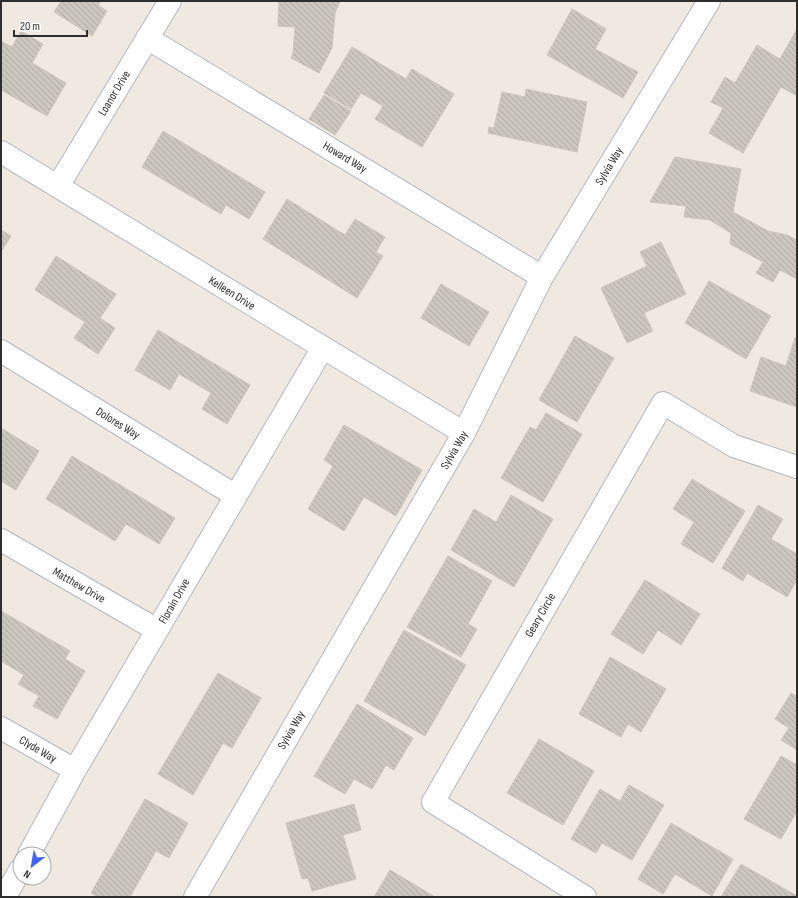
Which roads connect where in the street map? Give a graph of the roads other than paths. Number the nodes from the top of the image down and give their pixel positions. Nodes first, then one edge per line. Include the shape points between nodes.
1 (170, 1) edge
2 (709, 1) edge
3 (147, 38) junction
4 (1, 152) edge
5 (58, 186) junction
6 (542, 277) junction
7 (322, 349) junction
8 (1, 351) edge
9 (464, 433) junction
10 (797, 467) edge
11 (236, 496) junction
12 (1, 540) edge
13 (157, 630) junction
14 (1, 728) edge
15 (74, 770) junction
16 (33, 846) edge
17 (12, 884) edge
18 (5, 897) edge
19 (194, 897) edge
20 (585, 897) edge

1 - 3 street, Loanor Drive
2 - 6 street, Sylvia Way
3 - 5 street, Loanor Drive
3 - 6 street, Howard Way
4 - 5 street, Kelleen Drive
5 - 7 street, Kelleen Drive
6 - 9 street, Sylvia Way
7 - 9 street, Kelleen Drive
7 - 11 street, Florain Drive
8 - 11 street, Dolores Way
9 - 19 street, Sylvia Way
10 - 20 street, Geary Circle via 734,446 663,403 433,802
11 - 13 street, Florain Drive
12 - 13 street, Matthew Drive
13 - 15 street, Florain Drive
14 - 15 street, Clyde Way
15 - 16 street, Florain Drive
17 - 18 street

